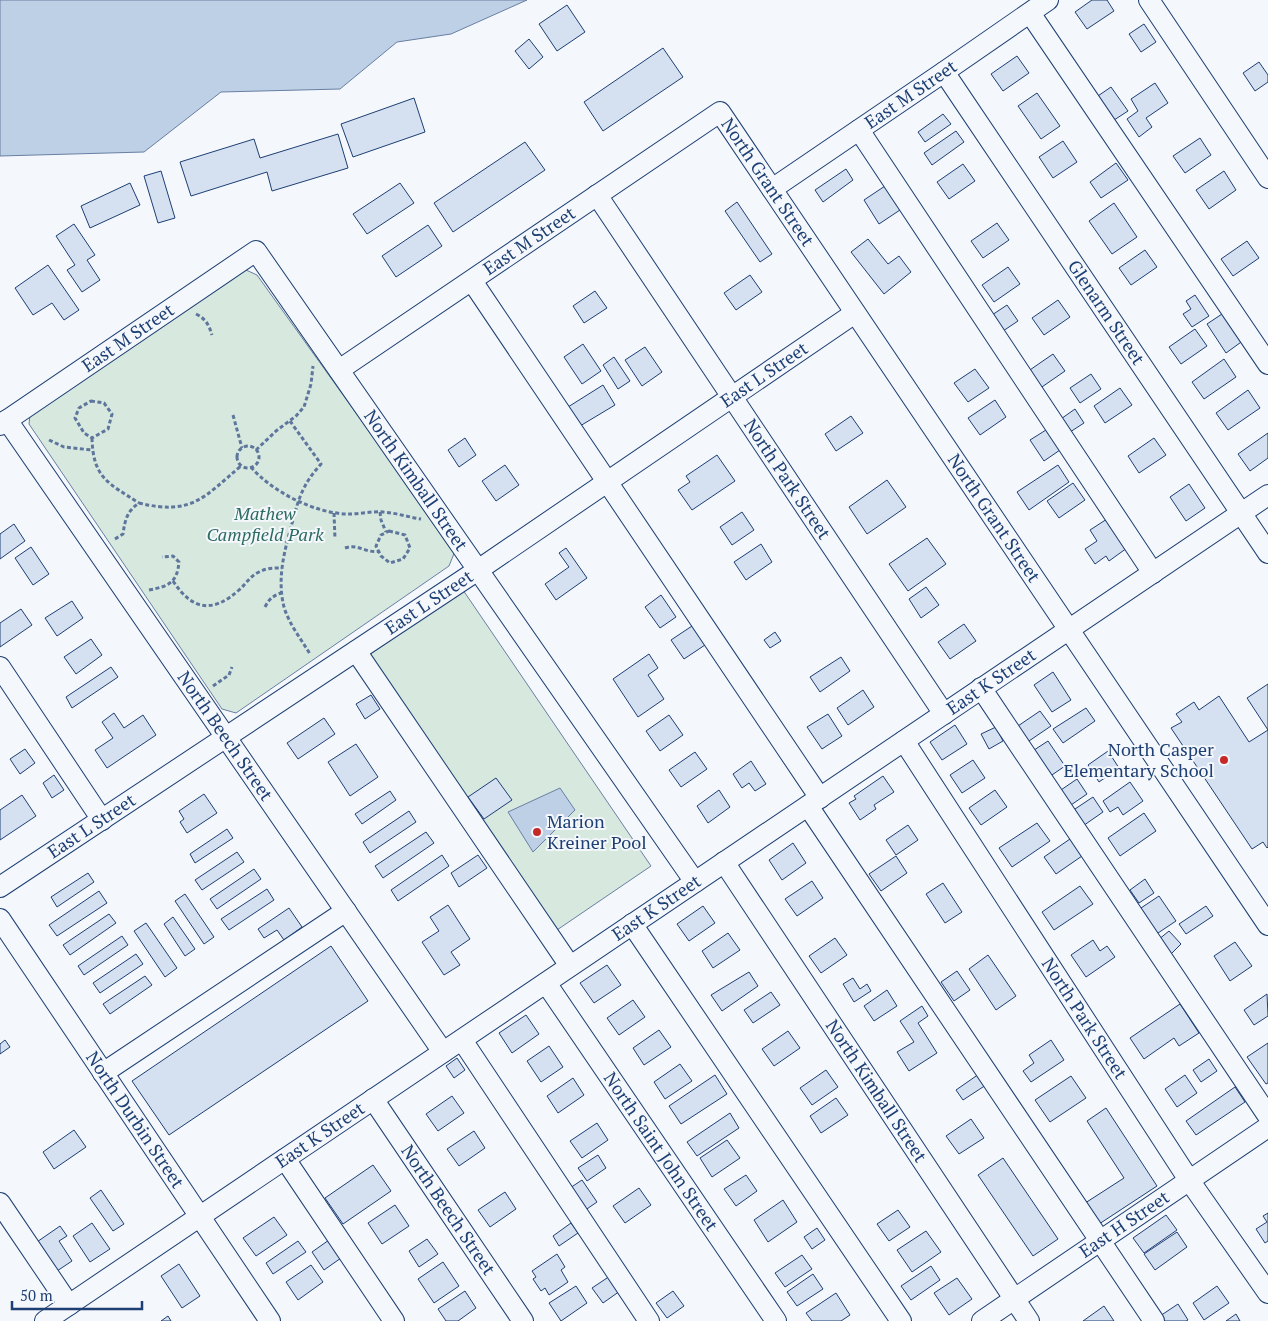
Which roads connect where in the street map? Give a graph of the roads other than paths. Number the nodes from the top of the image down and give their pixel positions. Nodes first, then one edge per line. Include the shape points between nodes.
1 (1048, 0) edge
2 (1149, 0) edge
3 (1030, 13) junction
4 (944, 72) junction
5 (720, 112) joint
6 (859, 130) junction
7 (1262, 156) edge
8 (1268, 178) edge
9 (772, 189) junction
10 (597, 195) junction
11 (256, 250) joint
12 (472, 281) junction
13 (855, 313) junction
14 (1268, 364) edge
15 (339, 370) junction
16 (733, 398) junction
17 (4, 422) edge
18 (607, 482) junction
19 (1268, 495) edge
20 (1241, 513) junction
21 (1268, 553) edge
22 (478, 570) junction
23 (1153, 573) junction
24 (1068, 630) junction
25 (356, 651) junction
26 (0, 667) edge
27 (981, 688) junction
28 (944, 714) junction
29 (226, 738) junction
30 (904, 741) junction
31 (814, 802) junction
32 (102, 820) junction
33 (724, 862) junction
34 (695, 882) junction
35 (0, 887) edge
36 (346, 911) junction
37 (0, 919) edge
38 (632, 924) junction
39 (1268, 925) edge
40 (570, 966) junction
41 (546, 983) junction
42 (462, 1040) junction
43 (443, 1052) junction
44 (103, 1073) junction
45 (373, 1099) junction
46 (1268, 1116) edge
47 (1268, 1127) edge
48 (285, 1159) junction
49 (1189, 1180) junction
50 (0, 1203) edge
51 (200, 1216) junction
52 (1100, 1241) junction
53 (1268, 1294) edge
54 (1014, 1300) junction
55 (69, 1305) junction
56 (45, 1321) edge
57 (270, 1321) edge
58 (394, 1321) edge
59 (522, 1321) edge
60 (649, 1321) edge
61 (776, 1321) edge
62 (901, 1321) edge
63 (982, 1321) edge
64 (1028, 1321) edge
65 (1154, 1321) edge

1 - 3 street, East M Street
2 - 7 street
3 - 4 street, East M Street
3 - 14 street
4 - 6 street, East M Street
4 - 20 street, Glenarm Street
5 - 9 street, North Grant Street
5 - 10 street, East M Street
6 - 9 street, East M Street
6 - 23 street
7 - 8 street
9 - 13 street, North Grant Street
10 - 12 street, East M Street
10 - 16 street, North Park Street
11 - 15 street, North Kimball Street
11 - 17 street, East M Street
12 - 15 street, East M Street
12 - 18 street
13 - 16 street, East L Street
13 - 24 street, North Grant Street
15 - 22 street, North Kimball Street
16 - 18 street, East L Street
16 - 28 street, North Park Street
17 - 29 street, North Beech Street
18 - 22 street, East L Street
18 - 31 street
19 - 20 street, East K Street
20 - 21 street, Glenarm Street
20 - 23 street, East K Street
22 - 25 street, East L Street
22 - 34 street, North Kimball Street
23 - 24 street, East K Street
24 - 27 street, East K Street
24 - 39 street, North Grant Street
25 - 29 street, East L Street
25 - 40 street
26 - 32 street
27 - 28 street, East K Street
27 - 46 street
28 - 30 street, East K Street
29 - 32 street, East L Street
29 - 36 street, North Beech Street
30 - 31 street, East K Street
30 - 49 street, North Park Street
31 - 33 street, East K Street
31 - 52 street
32 - 35 street, East L Street
33 - 34 street, East K Street
33 - 54 street, North Kimball Street
34 - 38 street, East K Street
36 - 43 street, North Beech Street
36 - 44 street
37 - 44 street, North Durbin Street
38 - 40 street, East K Street
38 - 62 street
40 - 41 street, East K Street
41 - 42 street, East K Street
41 - 61 street, North Saint John Street
42 - 43 street, East K Street
42 - 60 street
43 - 45 street, East K Street
44 - 51 street, North Durbin Street
45 - 48 street, East K Street
45 - 59 street, North Beech Street
47 - 49 street, East H Street
48 - 51 street, East K Street
48 - 58 street
49 - 52 street, East H Street
49 - 53 street, North Park Street
50 - 55 street
51 - 55 street, East K Street
51 - 57 street, North Durbin Street
52 - 54 street, East H Street
52 - 65 street
54 - 63 street, East H Street
54 - 64 street, North Kimball Street
55 - 56 street, East K Street

